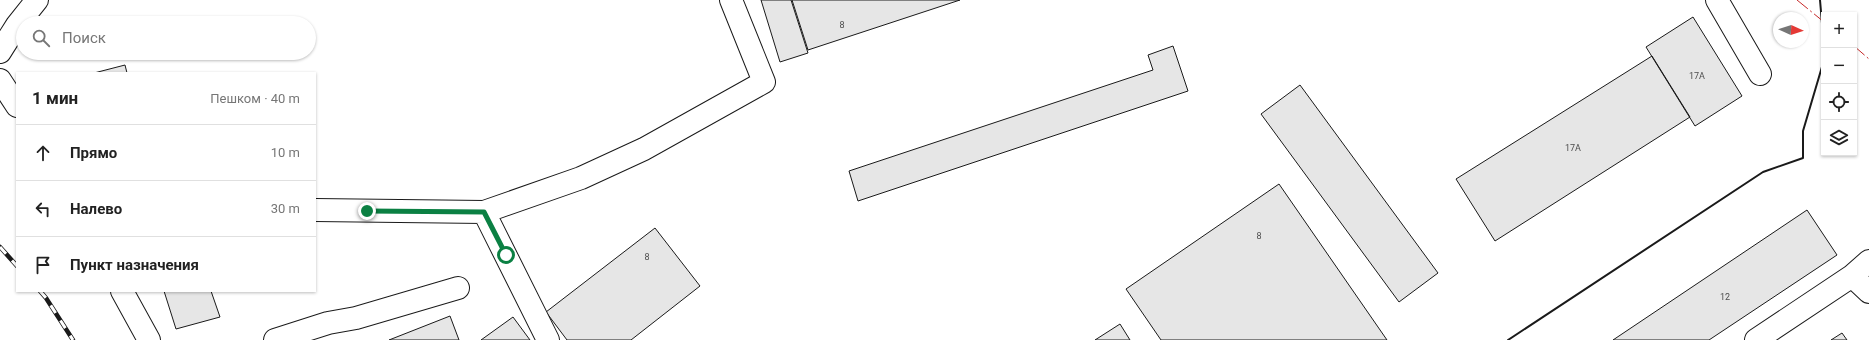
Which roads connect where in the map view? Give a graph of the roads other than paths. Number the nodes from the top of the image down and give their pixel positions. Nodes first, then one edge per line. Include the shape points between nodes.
1 (37, 0) edge
2 (731, 0) edge
3 (1717, 0) edge
4 (24, 16) edge
5 (16, 27) edge
6 (0, 52) edge
7 (1760, 74) dead end
8 (0, 80) edge
9 (16, 104) edge
10 (316, 210) edge
11 (484, 212) junction
12 (1869, 261) edge
13 (1852, 276) junction
14 (458, 288) dead end
15 (123, 292) edge
16 (1869, 292) edge
17 (149, 340) edge
18 (275, 340) edge
19 (548, 340) edge
20 (1756, 340) edge

1 - 4 street
2 - 11 street via 764,82 644,149 588,175
3 - 7 street
5 - 6 street
8 - 9 street
10 - 11 street
11 - 19 street
12 - 13 street
13 - 16 street
13 - 20 street
14 - 18 street
15 - 17 street

